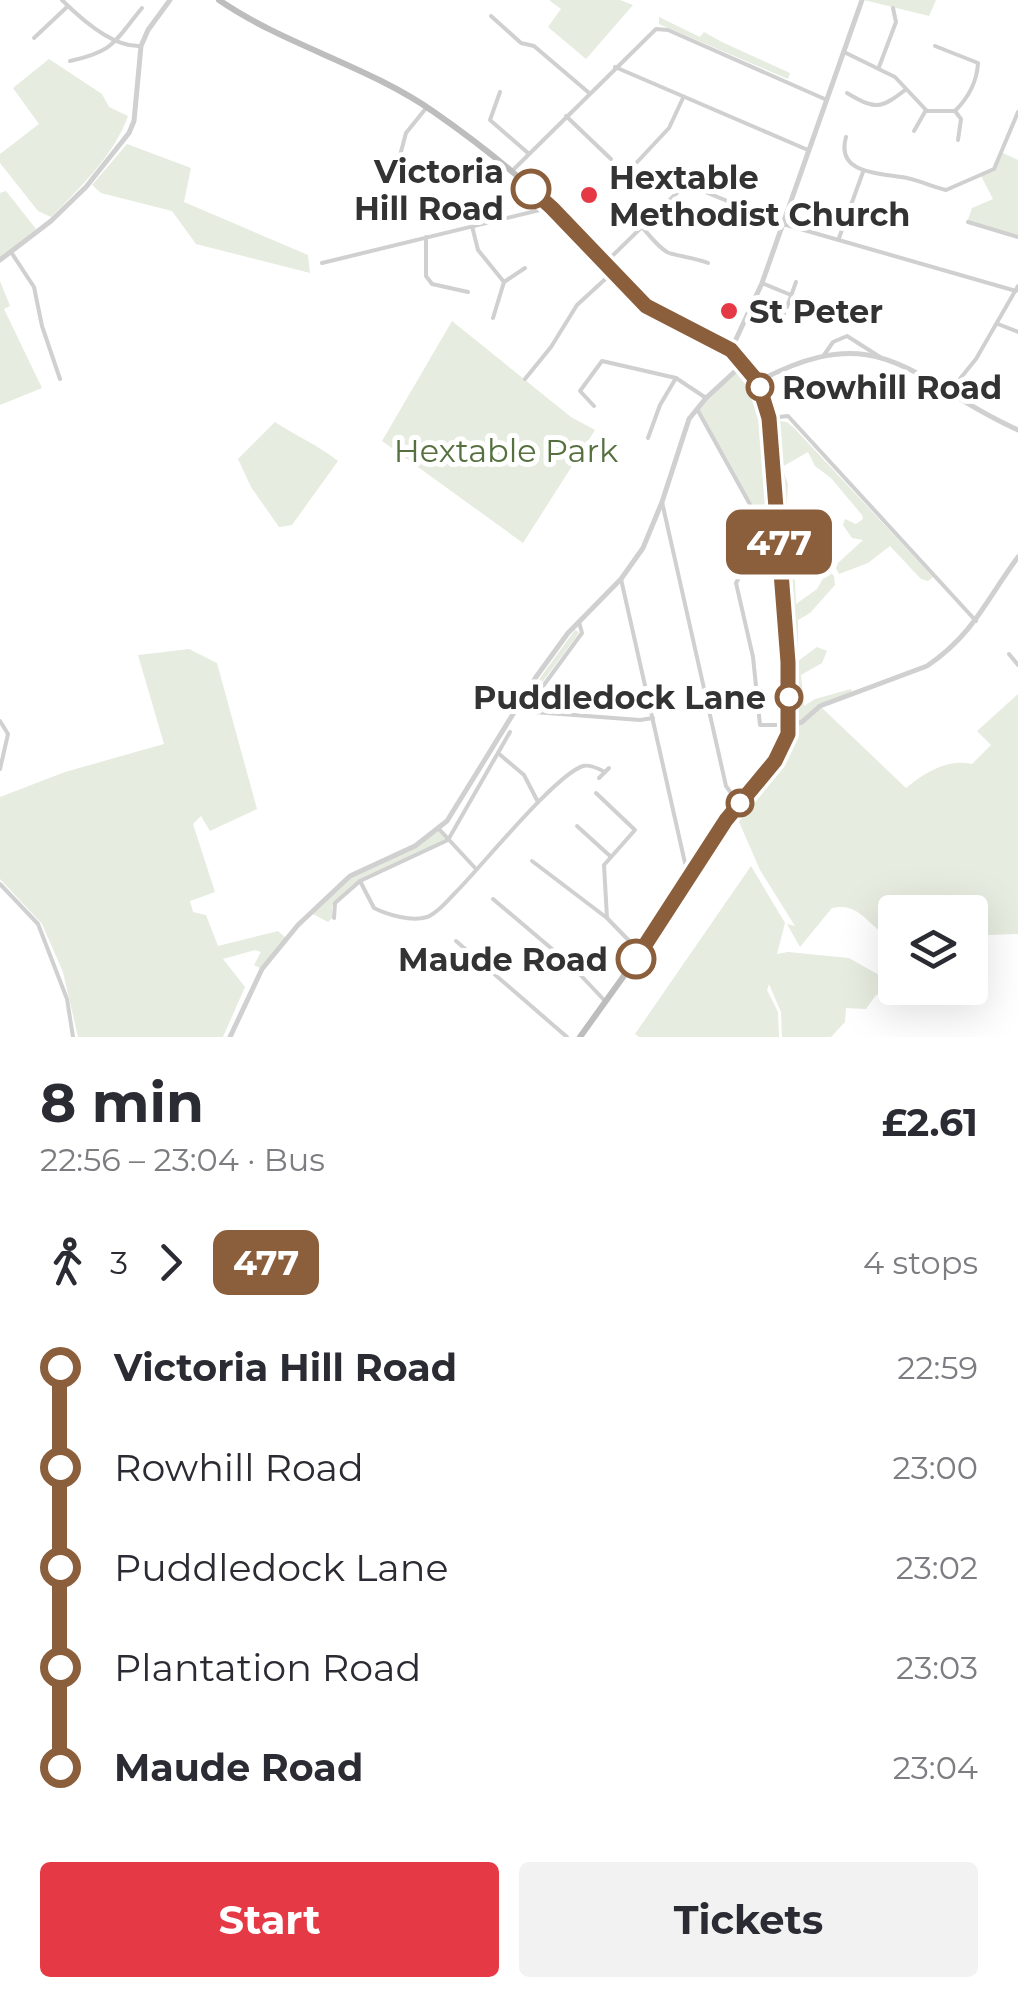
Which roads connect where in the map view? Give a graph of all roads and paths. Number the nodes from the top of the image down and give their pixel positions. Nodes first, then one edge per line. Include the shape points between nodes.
1 (62, 0) edge
2 (170, 0) edge
3 (219, 0) edge
4 (862, 0) edge
5 (68, 6) junction
6 (142, 8) dead end
7 (892, 8) dead end
8 (490, 16) dead end
9 (34, 38) dead end
10 (115, 41) junction
11 (141, 46) junction
12 (935, 46) dead end
13 (942, 51) junction
14 (844, 52) junction
15 (938, 59) dead end
16 (985, 60) dead end
17 (70, 61) dead end
18 (978, 63) junction
19 (615, 66) junction
20 (879, 68) junction
21 (905, 90) junction
22 (500, 92) dead end
23 (590, 93) junction
24 (847, 93) dead end
25 (879, 97) dead end
26 (683, 98) junction
27 (827, 100) junction
28 (880, 106) junction
29 (427, 107) junction
30 (926, 110) junction
31 (955, 111) junction
32 (1018, 112) edge
33 (566, 116) junction
34 (914, 131) dead end
35 (846, 137) dead end
36 (958, 140) dead end
37 (810, 151) junction
38 (529, 154) junction
39 (611, 159) dead end
40 (398, 163) dead end
41 (511, 172) junction
42 (863, 172) junction
43 (626, 179) dead end
44 (552, 208) junction
45 (968, 222) dead end
46 (783, 224) junction
47 (472, 226) junction
48 (642, 227) junction
49 (426, 237) junction
50 (1018, 237) edge
51 (838, 239) junction
52 (11, 252) junction
53 (0, 260) edge
54 (322, 263) dead end
55 (605, 263) junction
56 (708, 263) dead end
57 (526, 268) dead end
58 (613, 272) junction
59 (504, 282) junction
60 (796, 282) dead end
61 (762, 283) junction
62 (1017, 288) edge
63 (468, 292) dead end
64 (791, 295) junction
65 (786, 307) dead end
66 (750, 312) junction
67 (784, 314) dead end
68 (493, 318) dead end
69 (998, 324) junction
70 (1018, 332) edge
71 (731, 350) junction
72 (824, 355) junction
73 (881, 358) junction
74 (743, 364) junction
75 (676, 378) junction
76 (60, 379) dead end
77 (526, 379) dead end
78 (758, 382) junction
79 (950, 391) junction
80 (706, 398) junction
81 (594, 406) dead end
82 (696, 409) junction
83 (769, 418) junction
84 (1018, 430) edge
85 (648, 438) dead end
86 (662, 502) junction
87 (754, 510) junction
88 (776, 513) junction
89 (724, 553) dead end
90 (1018, 557) edge
91 (780, 560) junction
92 (740, 576) junction
93 (622, 579) junction
94 (976, 621) junction
95 (579, 622) junction
96 (1009, 654) dead end
97 (1018, 665) edge
98 (519, 703) junction
99 (527, 708) junction
100 (654, 718) junction
101 (0, 721) edge
102 (790, 725) junction
103 (510, 732) dead end
104 (498, 753) junction
105 (0, 768) edge
106 (599, 778) dead end
107 (596, 793) dead end
108 (538, 802) junction
109 (738, 804) junction
110 (577, 826) dead end
111 (438, 829) junction
112 (448, 840) junction
113 (610, 856) junction
114 (532, 860) dead end
115 (477, 870) junction
116 (692, 871) junction
117 (360, 880) junction
118 (0, 884) edge
119 (493, 899) dead end
120 (334, 918) dead end
121 (606, 918) junction
122 (456, 941) dead end
123 (640, 952) junction
124 (605, 1000) junction
125 (73, 1037) edge
126 (230, 1037) edge
127 (568, 1037) edge
128 (580, 1037) edge

1 - 5 street
2 - 11 street
3 - 29 main road
4 - 14 street
5 - 9 street
5 - 10 street
6 - 10 street
7 - 20 street via 896,22
8 - 23 street
10 - 11 street
10 - 17 street via 101,54
11 - 52 street via 130,133 86,187
12 - 13 street
13 - 15 street
13 - 18 street
14 - 20 street
14 - 27 street
16 - 18 street
18 - 31 street via 978,76
19 - 23 street
19 - 26 street
19 - 27 street via 650,32 662,29
20 - 21 street
21 - 28 street
21 - 30 street
22 - 38 street via 490,120
23 - 33 street
24 - 28 street
25 - 28 street
26 - 37 street
26 - 43 street via 669,128
27 - 37 street
29 - 40 street via 406,133
29 - 41 main road
30 - 31 street
30 - 34 street
31 - 36 street via 961,119
32 - 42 street via 994,169 954,188
33 - 38 street
33 - 39 street
35 - 42 street via 844,157
37 - 46 street
38 - 41 street
41 - 44 main road
42 - 51 street
44 - 47 street
44 - 55 main road
45 - 50 street
46 - 48 street via 686,184
46 - 51 street
46 - 61 street
47 - 49 street
47 - 59 street via 478,250
48 - 55 street
48 - 56 street via 667,252
49 - 54 street
49 - 63 street via 432,284
51 - 62 street
52 - 53 street
52 - 76 street via 34,287
55 - 58 main road
57 - 59 street
58 - 71 main road via 662,316
58 - 77 street via 577,305
59 - 68 street
60 - 64 street
61 - 64 street
61 - 66 street
62 - 69 street
64 - 65 street
66 - 67 street via 780,324
66 - 71 street
69 - 70 street
69 - 79 street
71 - 74 main road
72 - 73 street
72 - 73 street via 847,336
72 - 78 street
73 - 79 street
74 - 78 main road
74 - 80 street
75 - 80 street
75 - 81 street via 602,361 580,391
75 - 85 street
78 - 83 main road
79 - 84 street
80 - 82 street
82 - 86 street
82 - 87 street
83 - 88 main road
83 - 94 street via 788,416
86 - 93 street
86 - 109 street via 726,786
87 - 88 street
87 - 91 street
88 - 91 main road
89 - 92 street
90 - 94 street
91 - 92 street
91 - 102 main road
92 - 102 street via 760,725
93 - 95 street
93 - 100 street
94 - 102 street via 927,666 820,706
95 - 98 street
95 - 99 street via 582,633
96 - 97 street
98 - 99 street
98 - 111 street
99 - 100 street
100 - 116 street
101 - 105 street via 8,734
102 - 109 main road via 775,761
103 - 104 street
104 - 108 street via 524,775
104 - 112 street
106 - 108 street via 607,770 582,766
107 - 113 street via 635,830
108 - 115 street
109 - 116 main road
110 - 113 street
111 - 112 street
111 - 126 street via 350,876 298,925 262,969
112 - 115 street
112 - 117 street
113 - 121 street via 604,865
114 - 121 street
115 - 117 street via 435,912 413,919 374,908
116 - 123 main road
117 - 120 street via 335,904
118 - 125 street via 38,924 67,999
119 - 124 street
121 - 123 street
122 - 127 street
123 - 124 main road
124 - 128 main road

